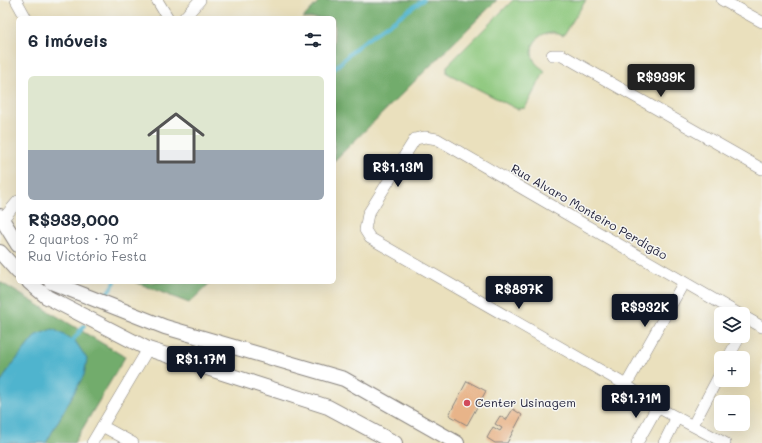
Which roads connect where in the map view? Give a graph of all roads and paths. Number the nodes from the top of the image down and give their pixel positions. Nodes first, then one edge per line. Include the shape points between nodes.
1 (16, 0) edge
2 (157, 0) edge
3 (200, 0) edge
4 (722, 0) edge
5 (25, 16) edge
6 (167, 16) edge
7 (186, 16) edge
8 (762, 22) edge
9 (552, 55) dead end
10 (762, 169) edge
11 (16, 203) edge
12 (1, 218) edge
13 (16, 243) edge
14 (0, 252) edge
15 (16, 270) edge
16 (684, 282) junction
17 (31, 284) edge
18 (56, 284) edge
19 (728, 307) edge
20 (750, 320) edge
21 (762, 327) edge
22 (148, 349) junction
23 (714, 385) edge
24 (626, 386) junction
25 (656, 406) junction
26 (677, 417) junction
27 (693, 425) junction
28 (102, 426) junction
29 (92, 443) edge
30 (133, 443) edge
31 (395, 443) edge
32 (457, 443) edge
33 (637, 443) edge
34 (664, 443) edge
35 (725, 443) edge

1 - 5 street
2 - 6 street
3 - 7 street
4 - 8 street
9 - 10 street via 562,55
11 - 12 street
12 - 13 street
14 - 15 street
16 - 19 street, Rua Alvaro Monteiro Perdigão
16 - 24 street
16 - 24 street, Rua Alvaro Monteiro Perdigão via 437,139 415,139 368,214 365,230 370,238
17 - 22 street via 47,298
18 - 32 street via 165,327 344,379
20 - 21 street, Rua Alvaro Monteiro Perdigão
22 - 28 street
22 - 31 street via 328,407
23 - 27 street
24 - 25 street
25 - 26 street
25 - 33 street
26 - 27 street
26 - 34 street
27 - 35 street
28 - 29 street
28 - 30 street

